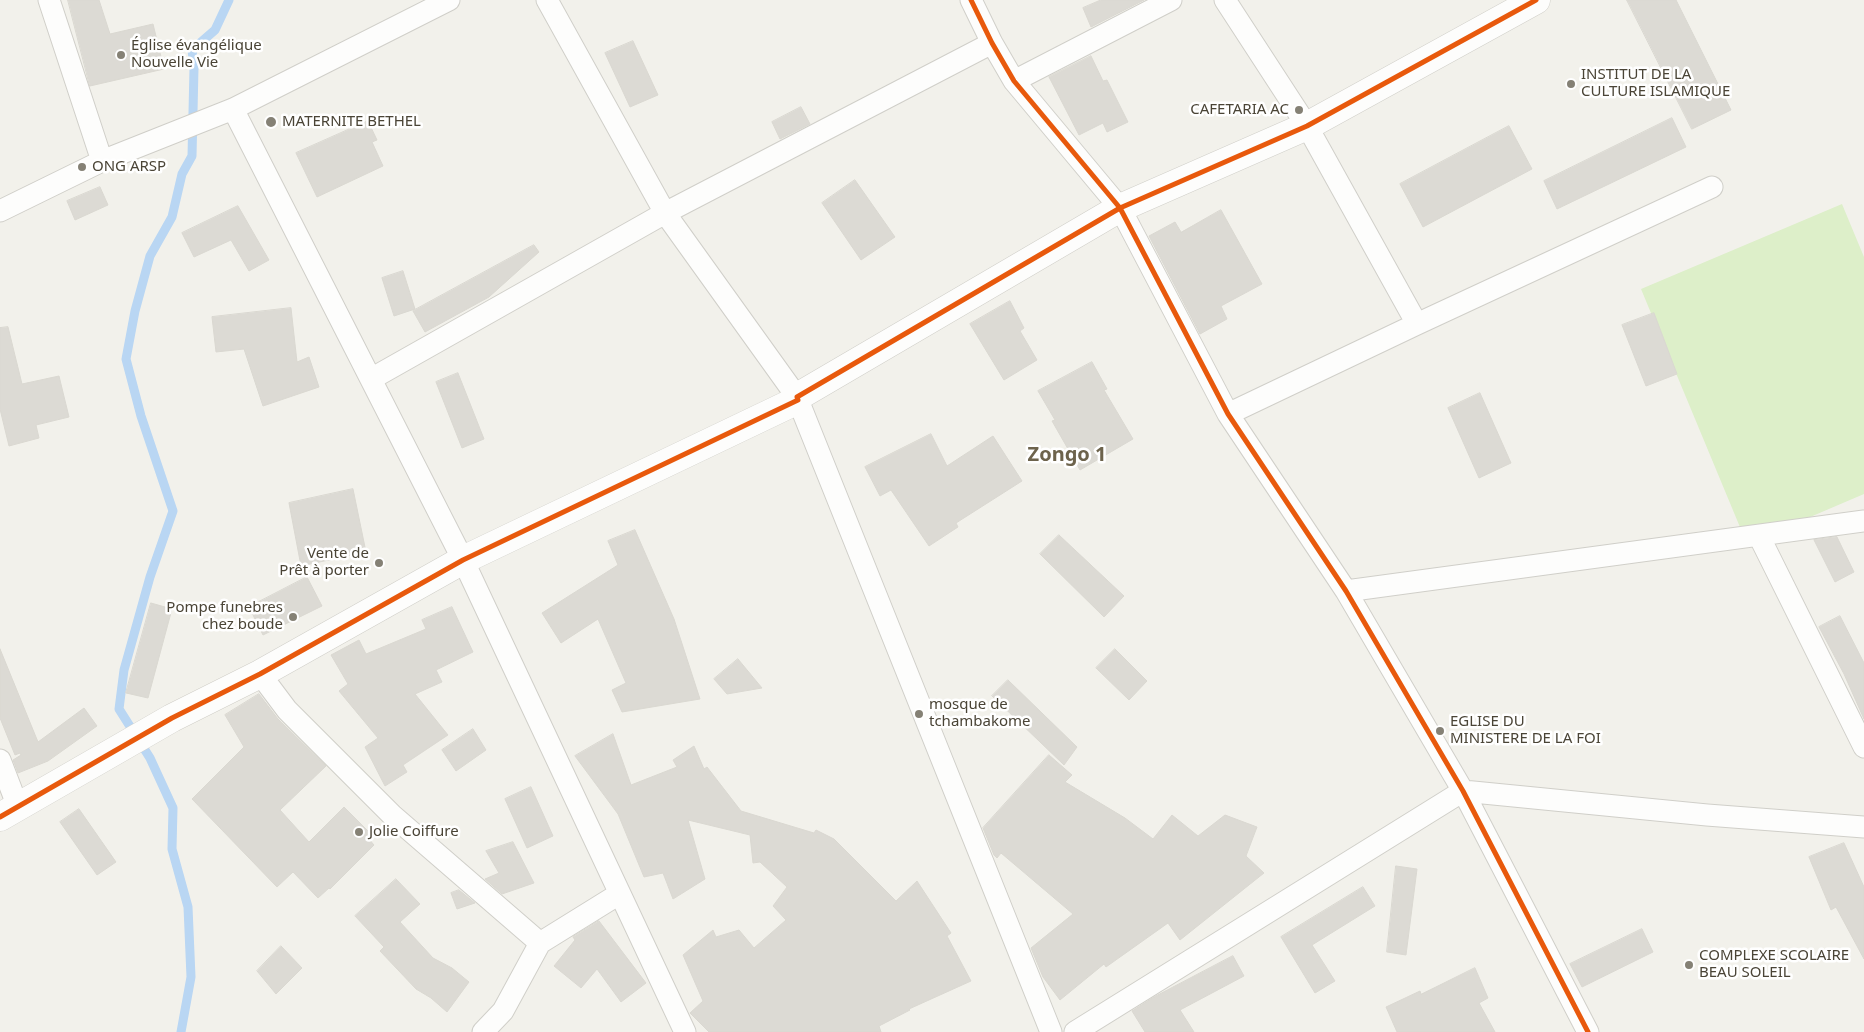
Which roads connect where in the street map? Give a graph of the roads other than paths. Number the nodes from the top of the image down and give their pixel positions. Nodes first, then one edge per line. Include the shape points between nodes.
1 (49, 0) edge
2 (449, 0) edge
3 (547, 0) edge
4 (972, 0) edge
5 (1171, 0) edge
6 (1225, 0) edge
7 (1536, 0) edge
8 (992, 42) junction
9 (1014, 81) junction
10 (233, 109) junction
11 (1308, 126) junction
12 (102, 161) junction
13 (1712, 187) dead end
14 (1120, 208) junction
15 (0, 211) edge
16 (665, 213) junction
17 (1417, 324) junction
18 (371, 379) junction
19 (797, 398) junction
20 (1228, 414) junction
21 (1864, 521) edge
22 (1759, 536) junction
23 (463, 560) junction
24 (1346, 591) junction
25 (260, 674) junction
26 (1864, 747) edge
27 (0, 760) edge
28 (1463, 791) junction
29 (9, 812) edge
30 (1864, 827) edge
31 (619, 894) junction
32 (540, 943) junction
33 (483, 1032) edge
34 (685, 1032) edge
35 (1051, 1032) edge
36 (1075, 1032) edge
37 (1588, 1032) edge

1 - 12 street
2 - 10 street
3 - 16 street
4 - 8 street
5 - 9 street
6 - 11 street
7 - 11 street
8 - 9 street
8 - 16 street
9 - 14 street
10 - 12 street
10 - 18 street
11 - 14 street
11 - 17 street
12 - 15 street
13 - 17 street
14 - 19 street
14 - 20 street
16 - 18 street
16 - 19 street
17 - 20 street
18 - 23 street
19 - 23 street
19 - 35 street
20 - 24 street
21 - 22 street
22 - 24 street
22 - 26 street
23 - 25 street
23 - 31 street
24 - 28 street
25 - 29 street via 172,718
25 - 32 street via 287,710 392,815
27 - 29 street
28 - 30 street
28 - 36 street
28 - 37 street
31 - 32 street
31 - 34 street
32 - 33 street via 503,1011

